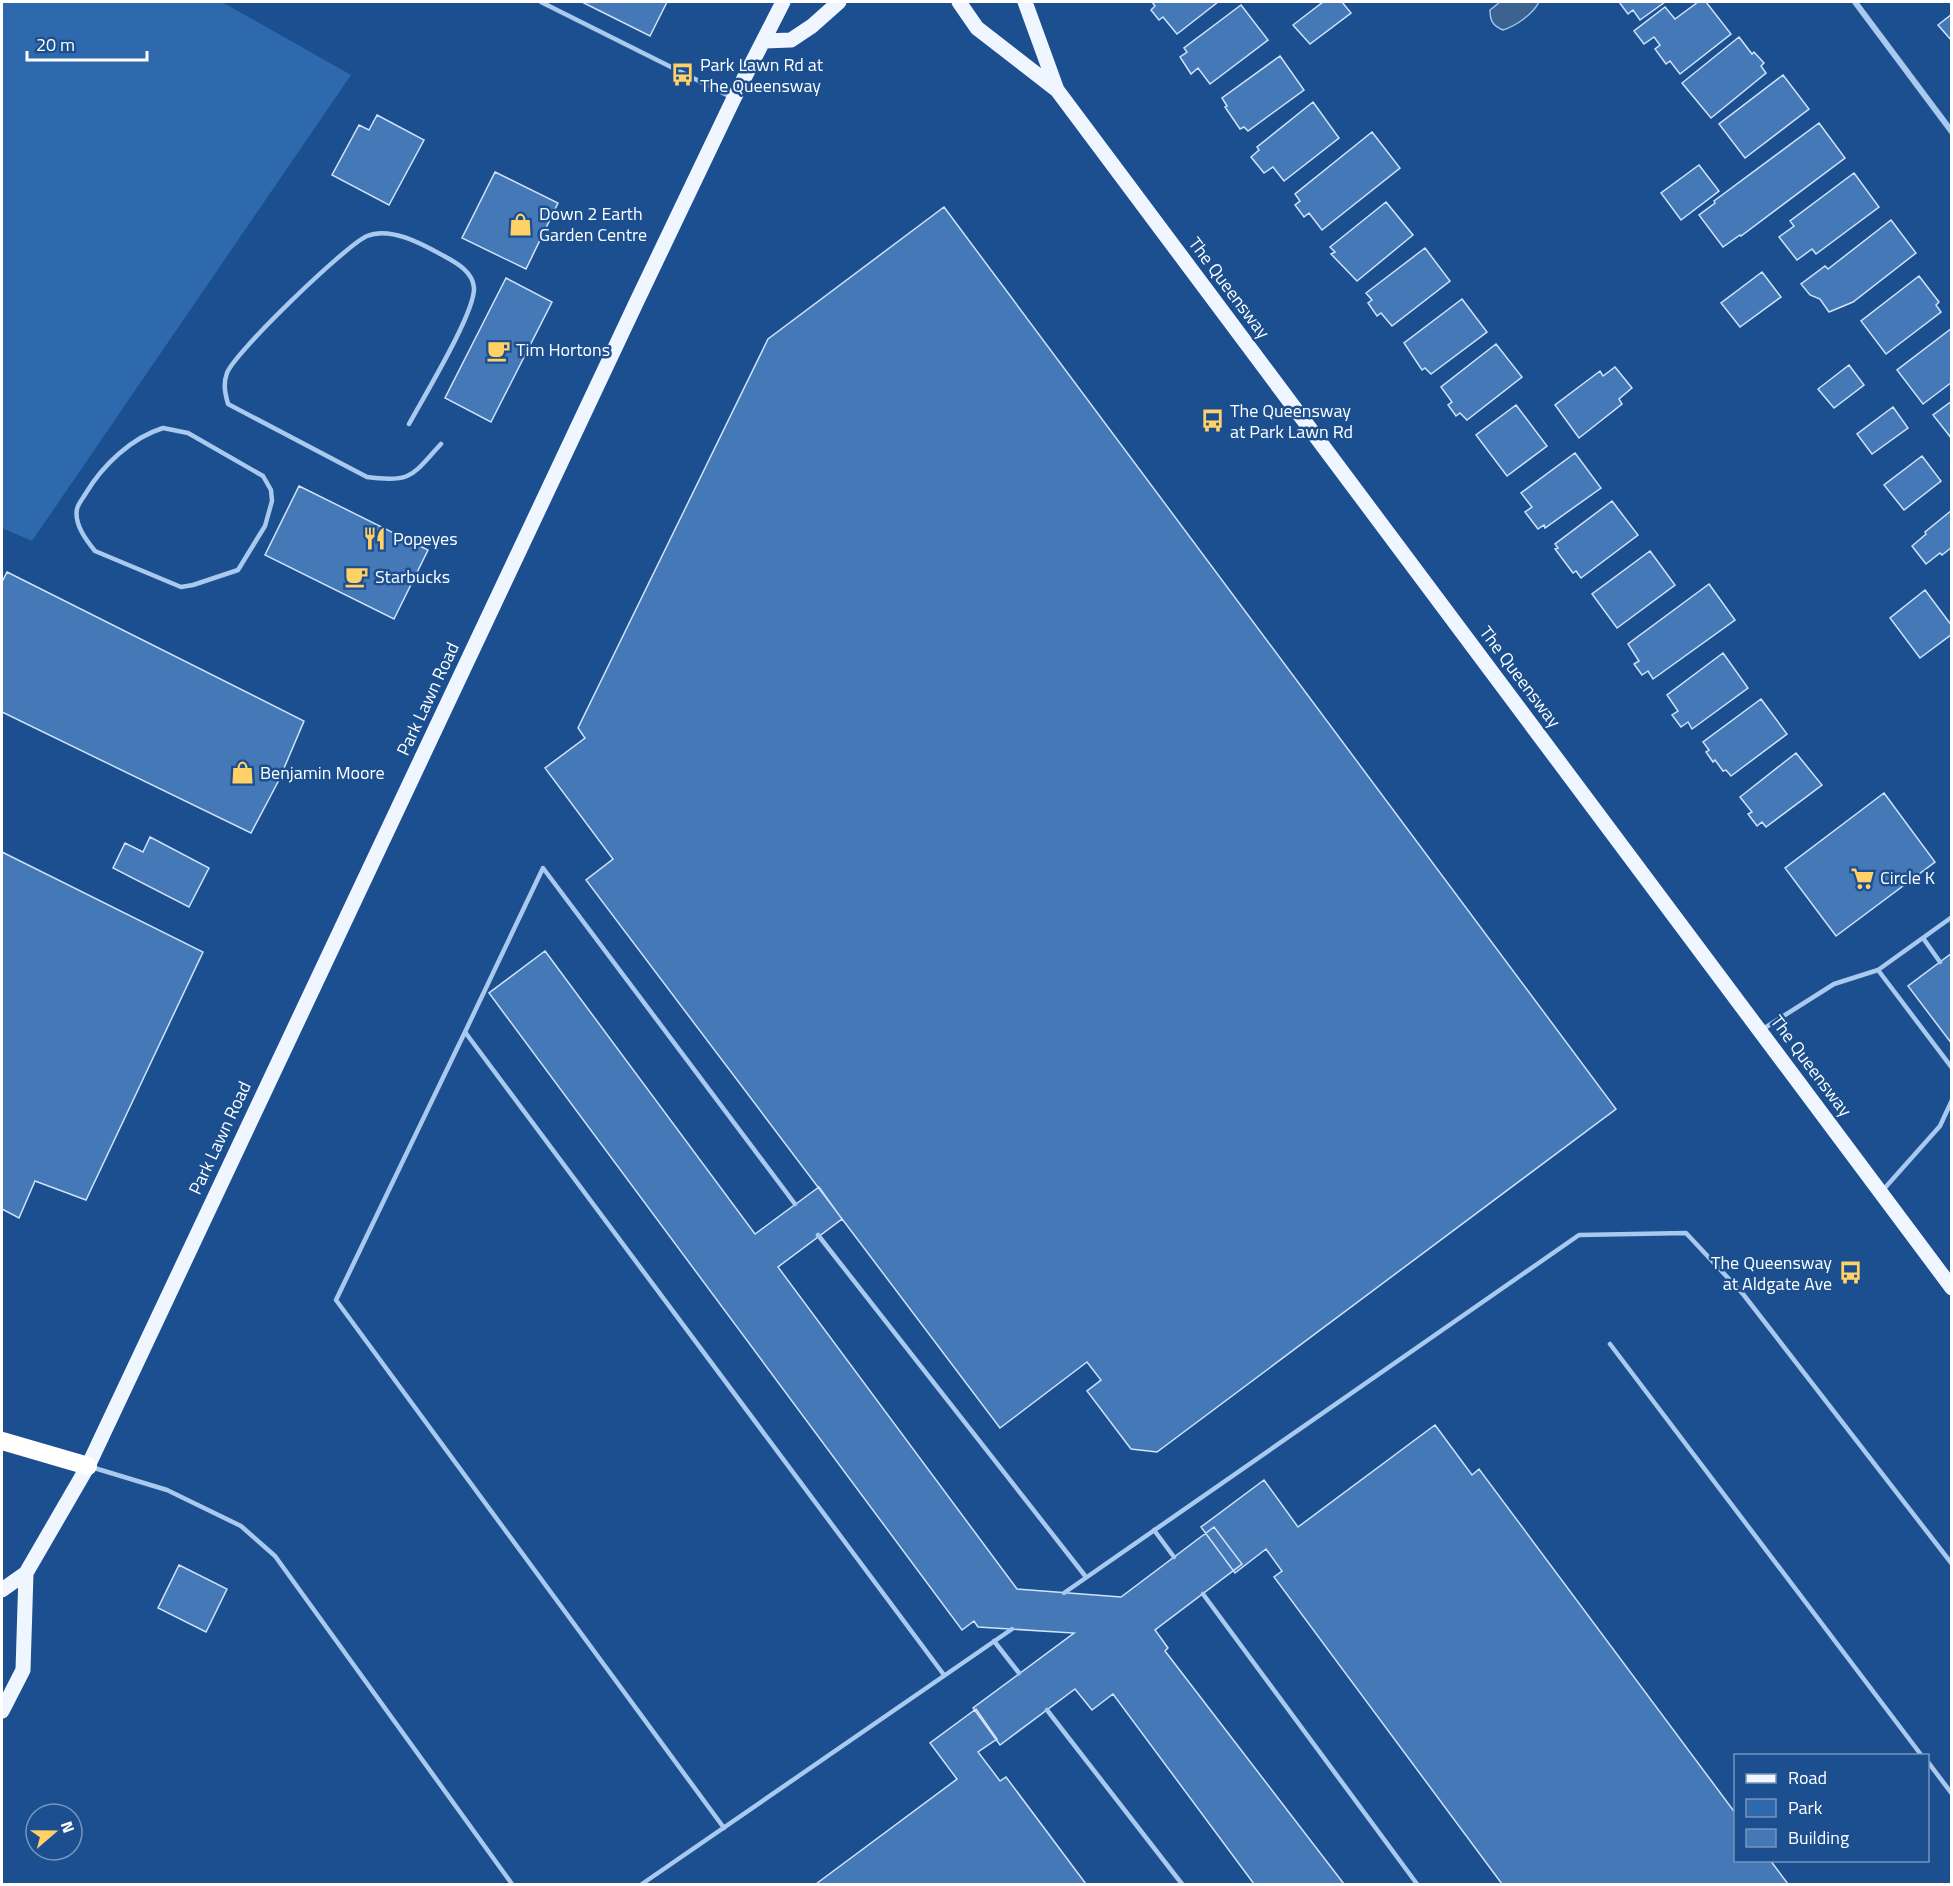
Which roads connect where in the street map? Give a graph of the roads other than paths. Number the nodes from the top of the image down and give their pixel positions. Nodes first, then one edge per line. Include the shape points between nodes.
1 (541, 2) edge
2 (783, 2) edge
3 (839, 2) edge
4 (950, 2) edge
5 (959, 2) edge
6 (1025, 2) edge
7 (1855, 2) edge
8 (976, 28) junction
9 (764, 41) junction
10 (1057, 90) junction
11 (734, 98) junction
12 (1952, 132) edge
13 (409, 424) dead end
14 (441, 444) dead end
15 (238, 570) joint
16 (1952, 917) edge
17 (1923, 938) junction
18 (1940, 962) dead end
19 (1878, 970) junction
20 (1760, 1030) junction
21 (465, 1032) junction
22 (1952, 1068) edge
23 (1952, 1100) edge
24 (1880, 1192) junction
25 (795, 1204) dead end
26 (818, 1235) dead end
27 (1952, 1288) edge
28 (1610, 1344) dead end
29 (2, 1441) edge
30 (88, 1466) junction
31 (1154, 1530) junction
32 (1174, 1557) dead end
33 (1952, 1564) edge
34 (26, 1573) junction
35 (1086, 1577) junction
36 (2, 1590) edge
37 (1064, 1593) dead end
38 (1203, 1594) dead end
39 (1012, 1629) dead end
40 (994, 1641) junction
41 (1019, 1673) dead end
42 (944, 1675) junction
43 (1047, 1710) dead end
44 (2, 1711) edge
45 (1921, 1754) edge
46 (1929, 1763) edge
47 (1952, 1794) edge
48 (724, 1828) junction
49 (512, 1884) edge
50 (642, 1884) edge
51 (1182, 1884) edge
52 (1417, 1884) edge

1 - 11 lane
2 - 9 main road, Park Lawn Road
3 - 9 main road via 791,40
4 - 8 main road
5 - 8 main road, The Queensway
6 - 10 main road, The Queensway
7 - 12 street
8 - 10 main road, The Queensway
9 - 11 main road, Park Lawn Road
10 - 20 main road, The Queensway
11 - 30 main road, Park Lawn Road
13 - 14 lane via 468,313 474,288 467,272 456,262 416,241 391,234 367,236 320,273 244,351 228,371 224,390 228,404 367,477 391,480 412,475
15 - 15 lane via 181,588 95,551 80,528 77,507 96,476 135,441 163,428 188,433 263,476 271,490 265,526
16 - 17 lane
17 - 18 lane
17 - 19 lane
19 - 20 lane via 1834,984
19 - 22 lane
20 - 24 main road, The Queensway
21 - 25 lane via 543,867
21 - 42 lane
21 - 48 lane via 336,1300
23 - 24 lane via 1940,1126
24 - 27 main road, The Queensway
26 - 35 lane
28 - 45 lane
29 - 30 highway
30 - 34 main road, Park Lawn Road
30 - 49 lane via 168,1490 242,1526 275,1556
31 - 32 lane
31 - 33 lane via 1579,1235 1686,1233 1743,1294
31 - 35 lane
34 - 36 main road, Park Lawn Road
34 - 44 main road, Park Lawn Road via 23,1670
35 - 37 lane
38 - 52 lane
39 - 40 lane
40 - 41 lane
40 - 42 lane
42 - 48 lane
43 - 51 lane
46 - 47 lane
48 - 50 lane

